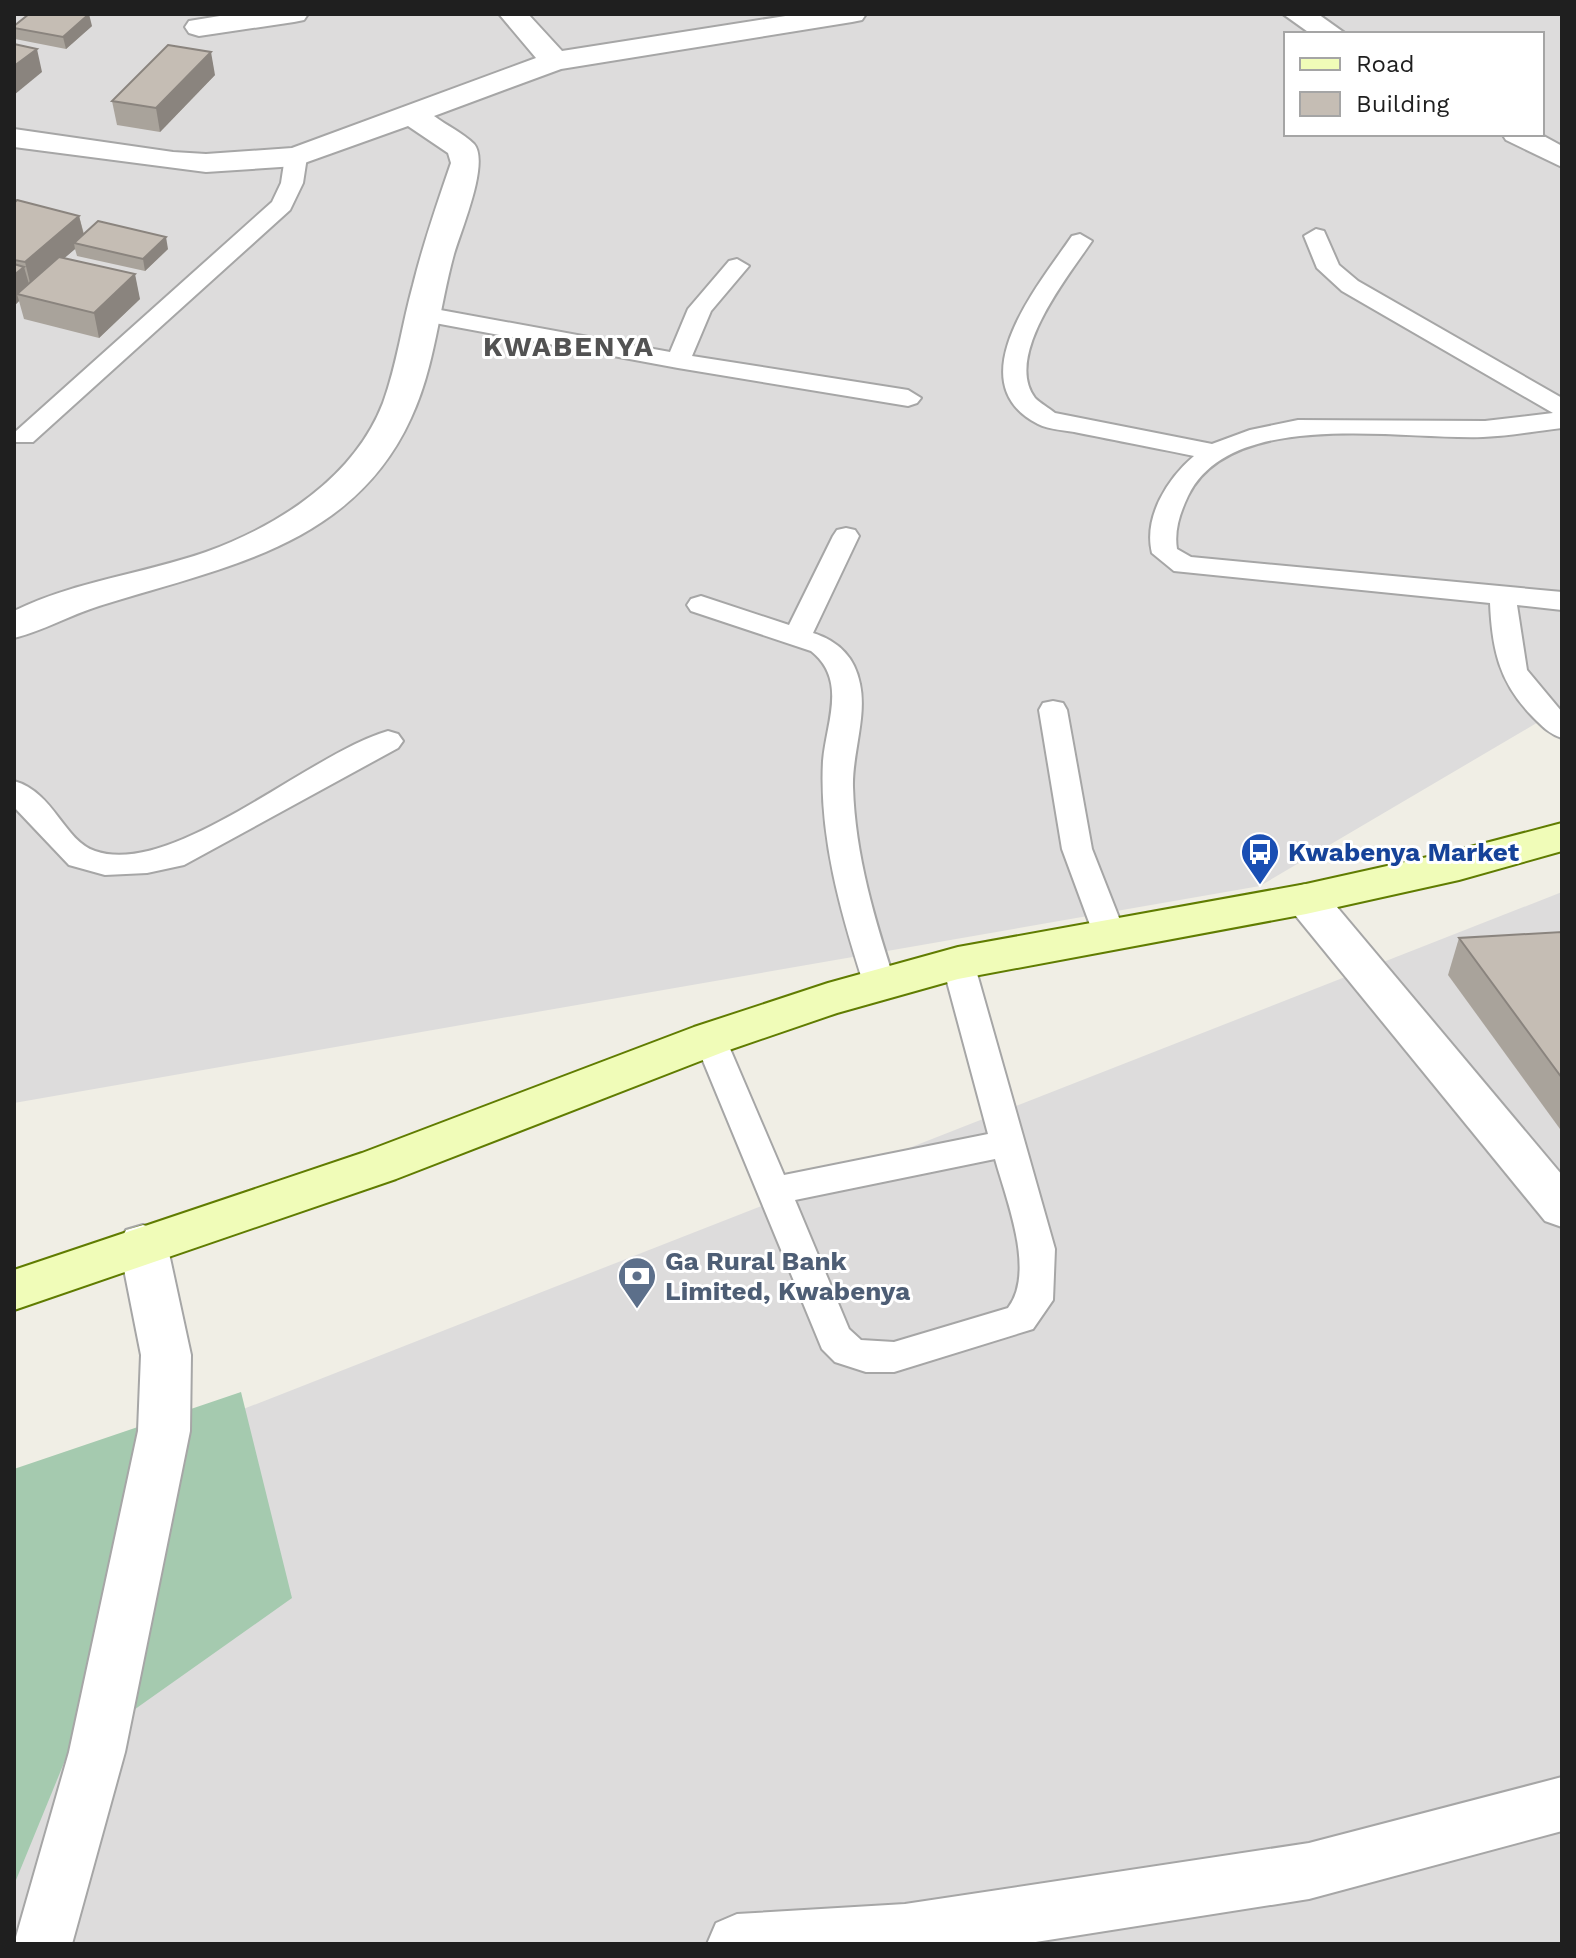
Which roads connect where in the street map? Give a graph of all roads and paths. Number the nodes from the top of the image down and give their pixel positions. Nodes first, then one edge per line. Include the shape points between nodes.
1 (294, 14) edge
2 (513, 14) edge
3 (852, 14) edge
4 (1297, 14) edge
5 (199, 27) dead end
6 (1328, 32) edge
7 (555, 61) junction
8 (413, 116) junction
9 (1521, 136) edge
10 (14, 138) edge
11 (296, 157) junction
12 (1562, 158) edge
13 (1316, 236) dead end
14 (1080, 241) dead end
15 (737, 266) dead end
16 (424, 314) junction
17 (678, 361) junction
18 (908, 398) dead end
19 (1562, 408) edge
20 (1562, 420) edge
21 (24, 437) dead end
22 (1215, 452) junction
23 (846, 536) dead end
24 (1503, 595) junction
25 (1562, 601) edge
26 (701, 605) dead end
27 (14, 626) edge
28 (797, 637) junction
29 (1053, 710) dead end
30 (1562, 728) edge
31 (388, 741) dead end
32 (14, 791) edge
33 (1562, 837) edge
34 (1306, 899) junction
35 (1109, 933) junction
36 (958, 963) junction
37 (880, 985) junction
38 (710, 1039) junction
39 (1008, 1143) junction
40 (773, 1191) junction
41 (1562, 1208) edge
42 (143, 1244) junction
43 (14, 1290) edge
44 (1562, 1804) edge
45 (42, 1944) edge
46 (737, 1944) edge

1 - 5 street
2 - 7 street
3 - 7 street
4 - 6 street
7 - 8 street
8 - 11 street
8 - 16 street via 462,149 466,163
9 - 12 street
10 - 11 street via 184,162
11 - 21 lane via 282,205
13 - 19 lane via 1329,268 1350,286
14 - 22 lane via 1018,340 1012,370 1022,398 1031,411 1047,419
15 - 17 lane via 700,309
16 - 17 lane
16 - 27 street via 384,436 293,528 233,555
17 - 18 lane
20 - 22 lane via 1485,429 1298,428 1231,443
22 - 24 lane via 1198,462 1179,486 1160,536 1165,553 1184,565
23 - 28 lane
24 - 25 lane
24 - 30 lane via 1506,651 1514,677
26 - 28 lane
28 - 37 lane via 836,655 847,689 838,765 845,836 857,917
29 - 35 lane via 1077,849
31 - 32 lane via 173,857 143,863 106,863 71,852 47,819
33 - 34 main road
34 - 35 main road
34 - 41 street
35 - 36 main road
36 - 37 main road
36 - 39 lane
37 - 38 main road
38 - 40 lane
38 - 42 main road via 379,1166
39 - 40 lane
39 - 40 lane via 1037,1249 1030,1310 1020,1319 894,1357 866,1357 848,1351 835,1338
42 - 43 main road
42 - 45 street via 166,1355 164,1431 97,1752
44 - 46 street via 1309,1871 905,1933

